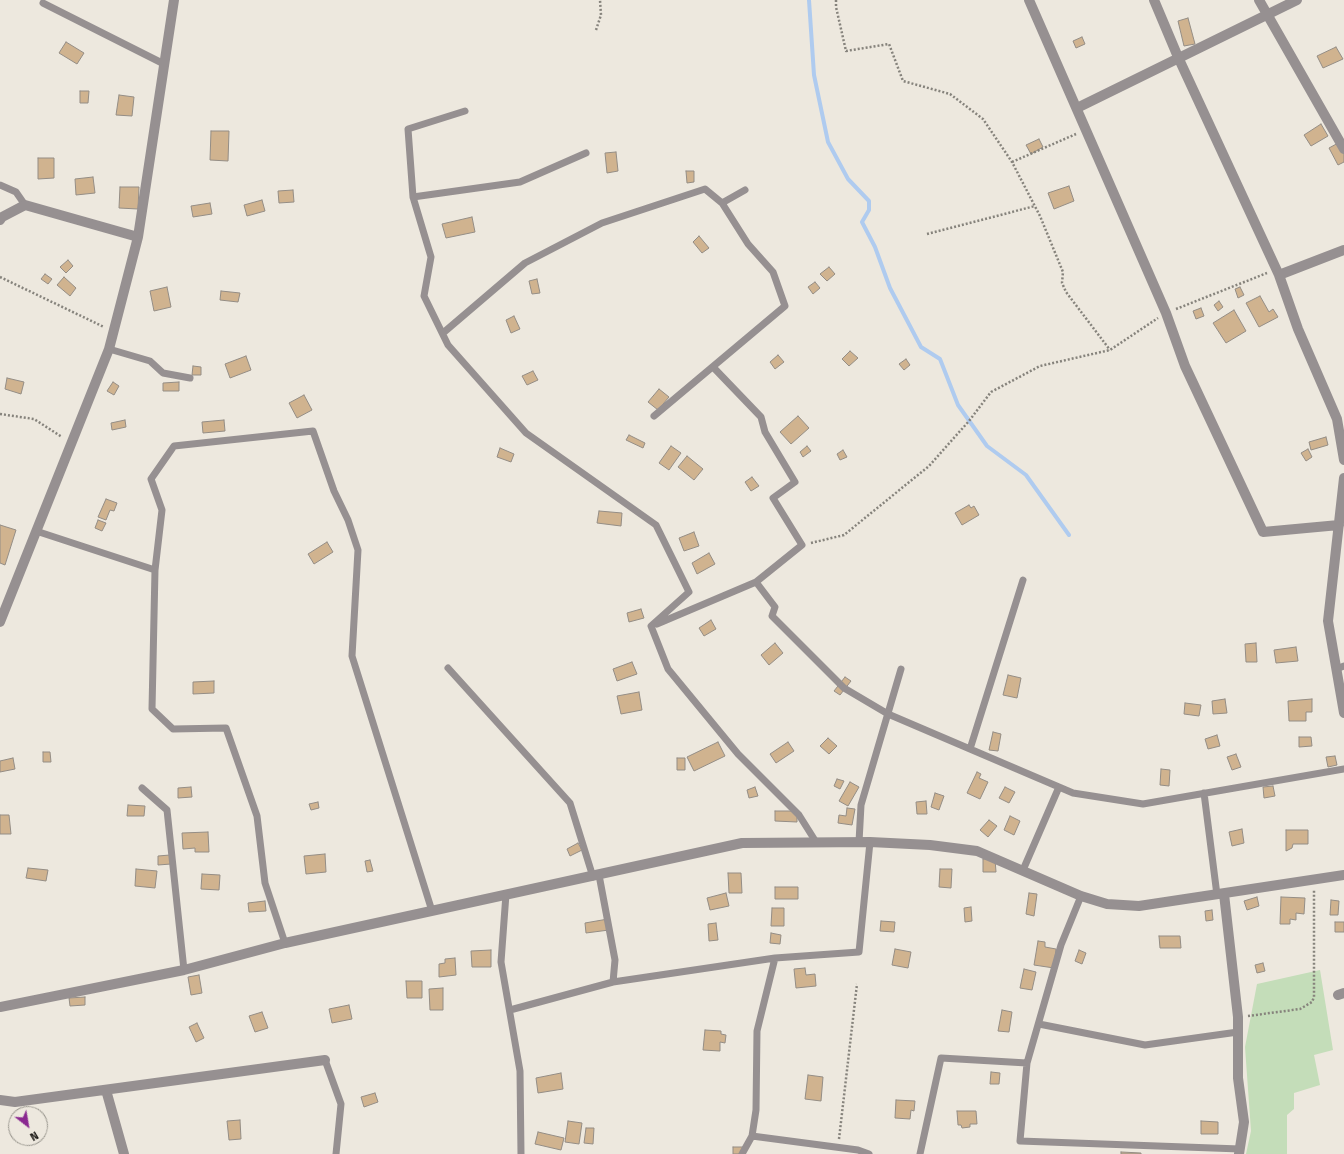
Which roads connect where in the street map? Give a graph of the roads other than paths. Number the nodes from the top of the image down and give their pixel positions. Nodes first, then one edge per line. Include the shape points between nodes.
1 (174, 0) edge
2 (1030, 0) edge
3 (1154, 0) edge
4 (1259, 0) edge
5 (1297, 0) edge
6 (43, 3) dead end
7 (1266, 14) junction
8 (1178, 57) junction
9 (164, 64) junction
10 (1076, 108) junction
11 (465, 111) dead end
12 (1344, 149) edge
13 (586, 153) dead end
14 (0, 185) edge
15 (744, 190) dead end
16 (413, 197) junction
17 (722, 203) junction
18 (26, 206) junction
19 (0, 220) edge
20 (138, 237) junction
21 (1344, 250) edge
22 (1277, 272) junction
23 (442, 333) junction
24 (109, 349) junction
25 (713, 367) junction
26 (190, 378) dead end
27 (654, 416) dead end
28 (1344, 460) edge
29 (1344, 478) edge
30 (1339, 525) junction
31 (36, 530) junction
32 (155, 570) junction
33 (1023, 580) dead end
34 (756, 582) junction
35 (0, 622) edge
36 (651, 626) junction
37 (1340, 667) edge
38 (448, 668) dead end
39 (901, 669) dead end
40 (1344, 713) edge
41 (888, 714) junction
42 (970, 749) junction
43 (1344, 769) edge
44 (1059, 786) junction
45 (142, 788) dead end
46 (1204, 793) junction
47 (816, 842) junction
48 (859, 842) junction
49 (870, 842) junction
50 (1022, 870) junction
51 (1344, 875) edge
52 (596, 876) junction
53 (506, 894) junction
54 (1221, 894) junction
55 (1081, 896) junction
56 (432, 911) junction
57 (284, 943) junction
58 (775, 958) junction
59 (184, 970) junction
60 (612, 982) junction
61 (0, 1007) edge
62 (510, 1010) junction
63 (1039, 1024) junction
64 (1238, 1032) junction
65 (325, 1060) joint
66 (1027, 1063) junction
67 (106, 1090) junction
68 (0, 1100) edge
69 (752, 1136) junction
70 (1239, 1151) edge
71 (124, 1154) edge
72 (336, 1154) edge
73 (521, 1154) edge
74 (742, 1154) edge
75 (869, 1154) edge
76 (920, 1154) edge

1 - 9 street
2 - 10 street
3 - 8 street
4 - 7 street
5 - 7 street
6 - 9 lane
7 - 8 street
7 - 12 street
8 - 10 street
8 - 22 street
9 - 20 street
10 - 30 street via 1166,313 1185,366 1263,532
11 - 16 lane via 408,129
13 - 16 lane via 520,182
14 - 18 lane via 16,192
15 - 17 lane
16 - 23 lane via 431,257 424,296
17 - 23 lane via 705,189 602,223 525,263
17 - 25 lane via 748,244 773,272 786,306
18 - 19 street via 2,216
18 - 20 street
20 - 24 street
21 - 22 street
22 - 28 street via 1298,329 1337,419
23 - 36 lane via 448,345 526,433 656,525 689,592
24 - 26 lane via 150,361 163,372
24 - 31 street
25 - 27 lane
25 - 34 lane via 762,418 766,432 794,482 773,498 802,545
29 - 30 street
30 - 37 street via 1328,621
31 - 32 lane
31 - 35 street
32 - 56 lane via 162,510 151,479 174,446 314,431 334,491 348,520 358,550 352,656
32 - 57 lane via 152,709 173,729 226,728 257,816 265,883
33 - 42 lane
34 - 36 lane
34 - 41 lane via 774,607 772,616 844,688
36 - 47 lane via 668,669 738,754 799,815
37 - 40 street
38 - 52 lane via 570,803
39 - 41 lane
41 - 42 lane
41 - 48 lane via 861,805
42 - 44 lane
43 - 46 lane
44 - 46 lane via 1073,793 1143,804
44 - 50 lane
45 - 59 lane via 167,810
46 - 54 lane
47 - 48 street
47 - 52 street via 742,843
48 - 49 street
49 - 50 street via 930,844 977,851
49 - 58 lane via 859,952
50 - 55 street
51 - 54 street
52 - 53 street
52 - 60 lane via 615,960
53 - 56 street
53 - 62 lane via 501,962
54 - 55 street via 1139,906 1107,904
54 - 64 street
55 - 63 lane via 1061,944
56 - 57 street
57 - 59 street
58 - 60 lane
58 - 69 lane via 757,1031 756,1110
59 - 61 street
60 - 62 lane
62 - 73 lane via 520,1071
63 - 64 lane via 1145,1046
63 - 66 lane
64 - 70 street via 1238,1078 1244,1122
65 - 67 street
65 - 72 lane via 341,1104
66 - 70 lane via 1020,1141
66 - 76 lane via 941,1058
67 - 68 street via 15,1102
67 - 71 street
69 - 74 lane
69 - 75 lane via 858,1150

